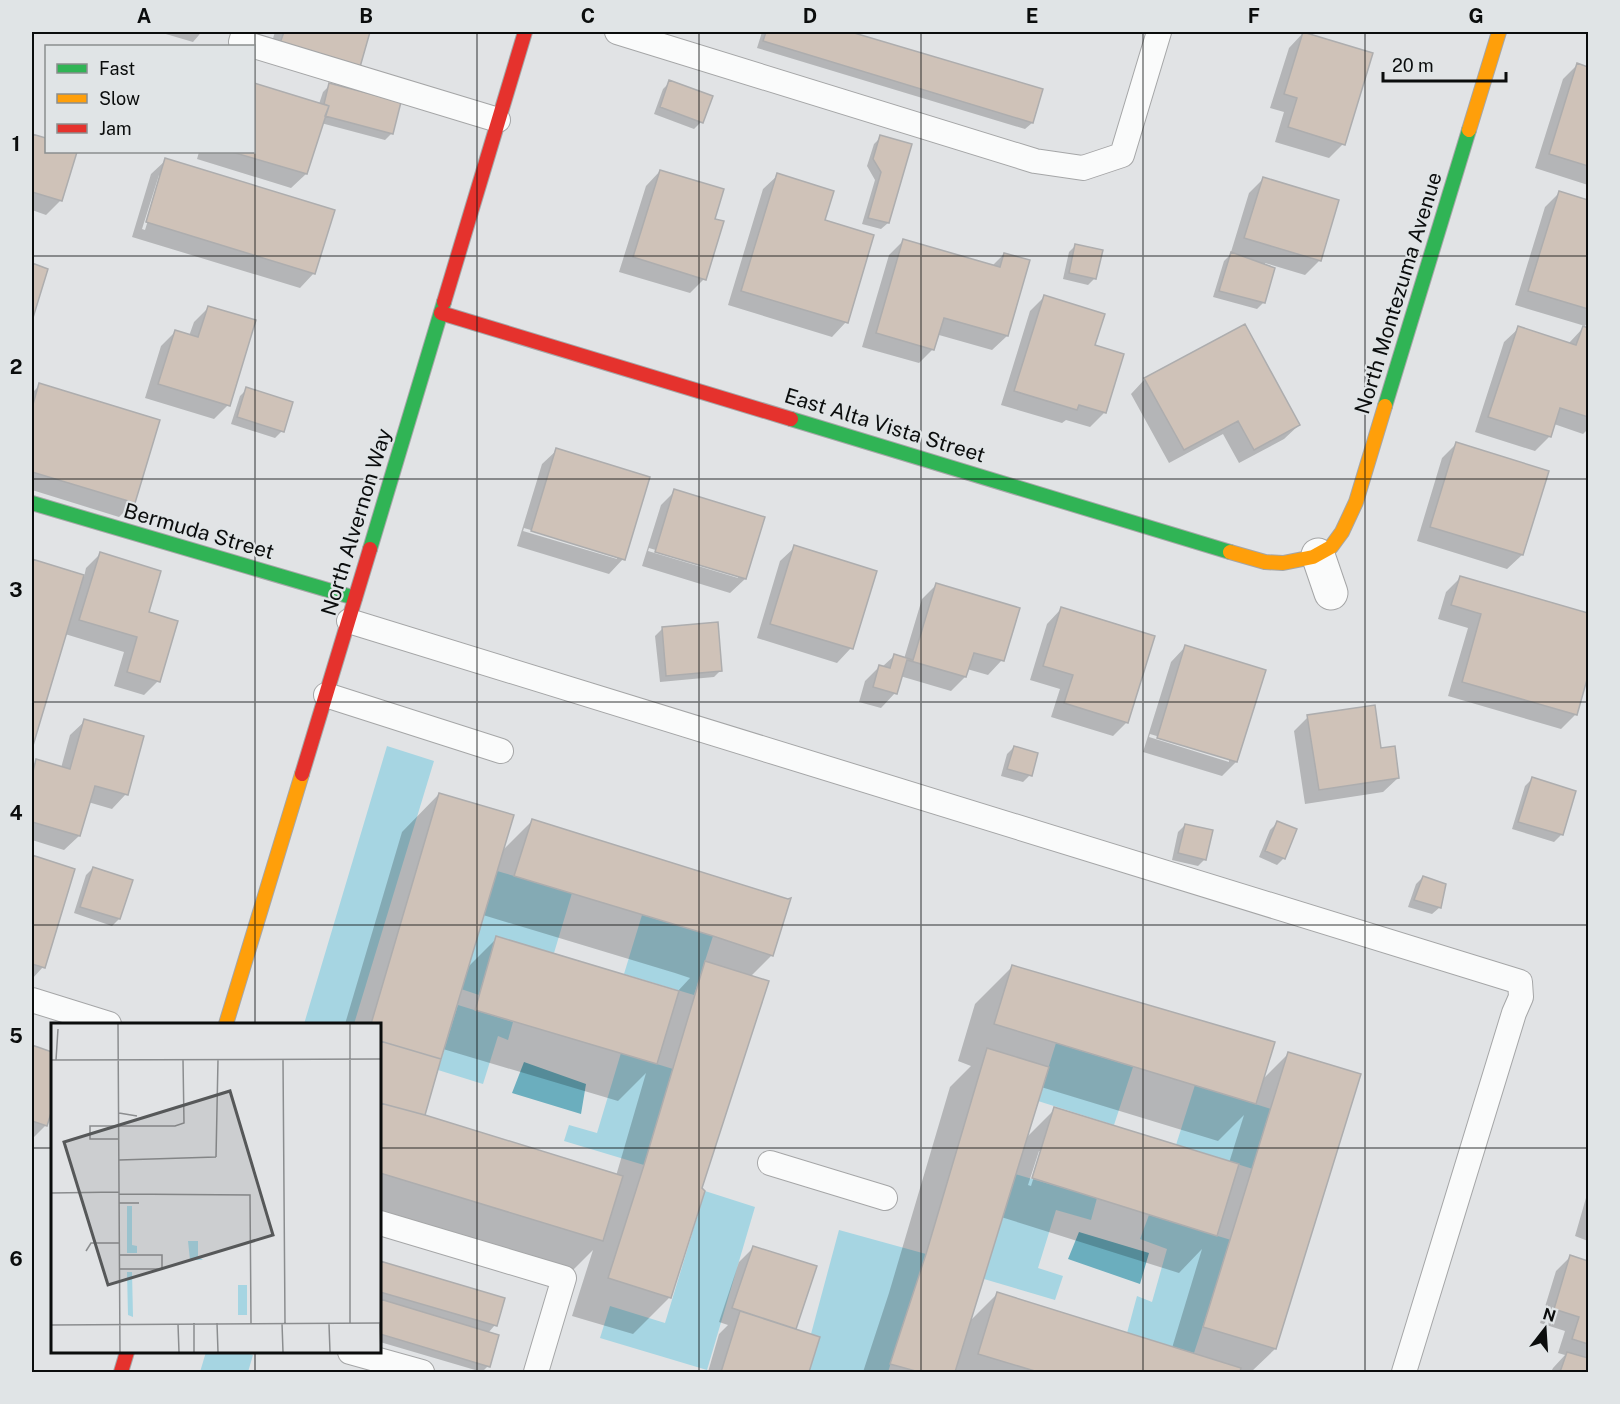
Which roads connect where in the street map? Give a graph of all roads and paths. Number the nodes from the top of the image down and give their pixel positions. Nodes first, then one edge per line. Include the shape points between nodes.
1 (244, 32) edge
2 (525, 32) edge
3 (617, 32) edge
4 (1159, 32) edge
5 (1499, 32) edge
6 (251, 45) edge
7 (255, 46) edge
8 (498, 120) junction
9 (441, 313) junction
10 (32, 503) edge
11 (1318, 555) junction
12 (1331, 593) dead end
13 (352, 609) junction
14 (326, 694) junction
15 (501, 751) dead end
16 (32, 1000) edge
17 (106, 1023) edge
18 (226, 1023) edge
19 (770, 1163) dead end
20 (885, 1198) dead end
21 (381, 1223) edge
22 (127, 1353) edge
23 (354, 1353) edge
24 (121, 1372) edge
25 (422, 1372) edge
26 (536, 1372) edge
27 (1404, 1372) edge

1 - 6 lane via 241,42
2 - 8 street, North Alvernon Way
3 - 4 lane via 1035,161 1083,168 1122,155
5 - 11 street, North Montezuma Avenue via 1356,502 1343,530 1330,548
7 - 8 lane
8 - 9 street, North Alvernon Way
9 - 11 street, East Alta Vista Street via 1245,556 1276,563
9 - 13 street, North Alvernon Way
10 - 13 street, Bermuda Street
11 - 12 street
13 - 14 street, North Alvernon Way
13 - 27 lane via 1520,982 1521,997
14 - 15 lane
14 - 18 street, North Alvernon Way
16 - 17 lane
19 - 20 lane
21 - 26 lane via 564,1278
22 - 24 street
23 - 25 lane

